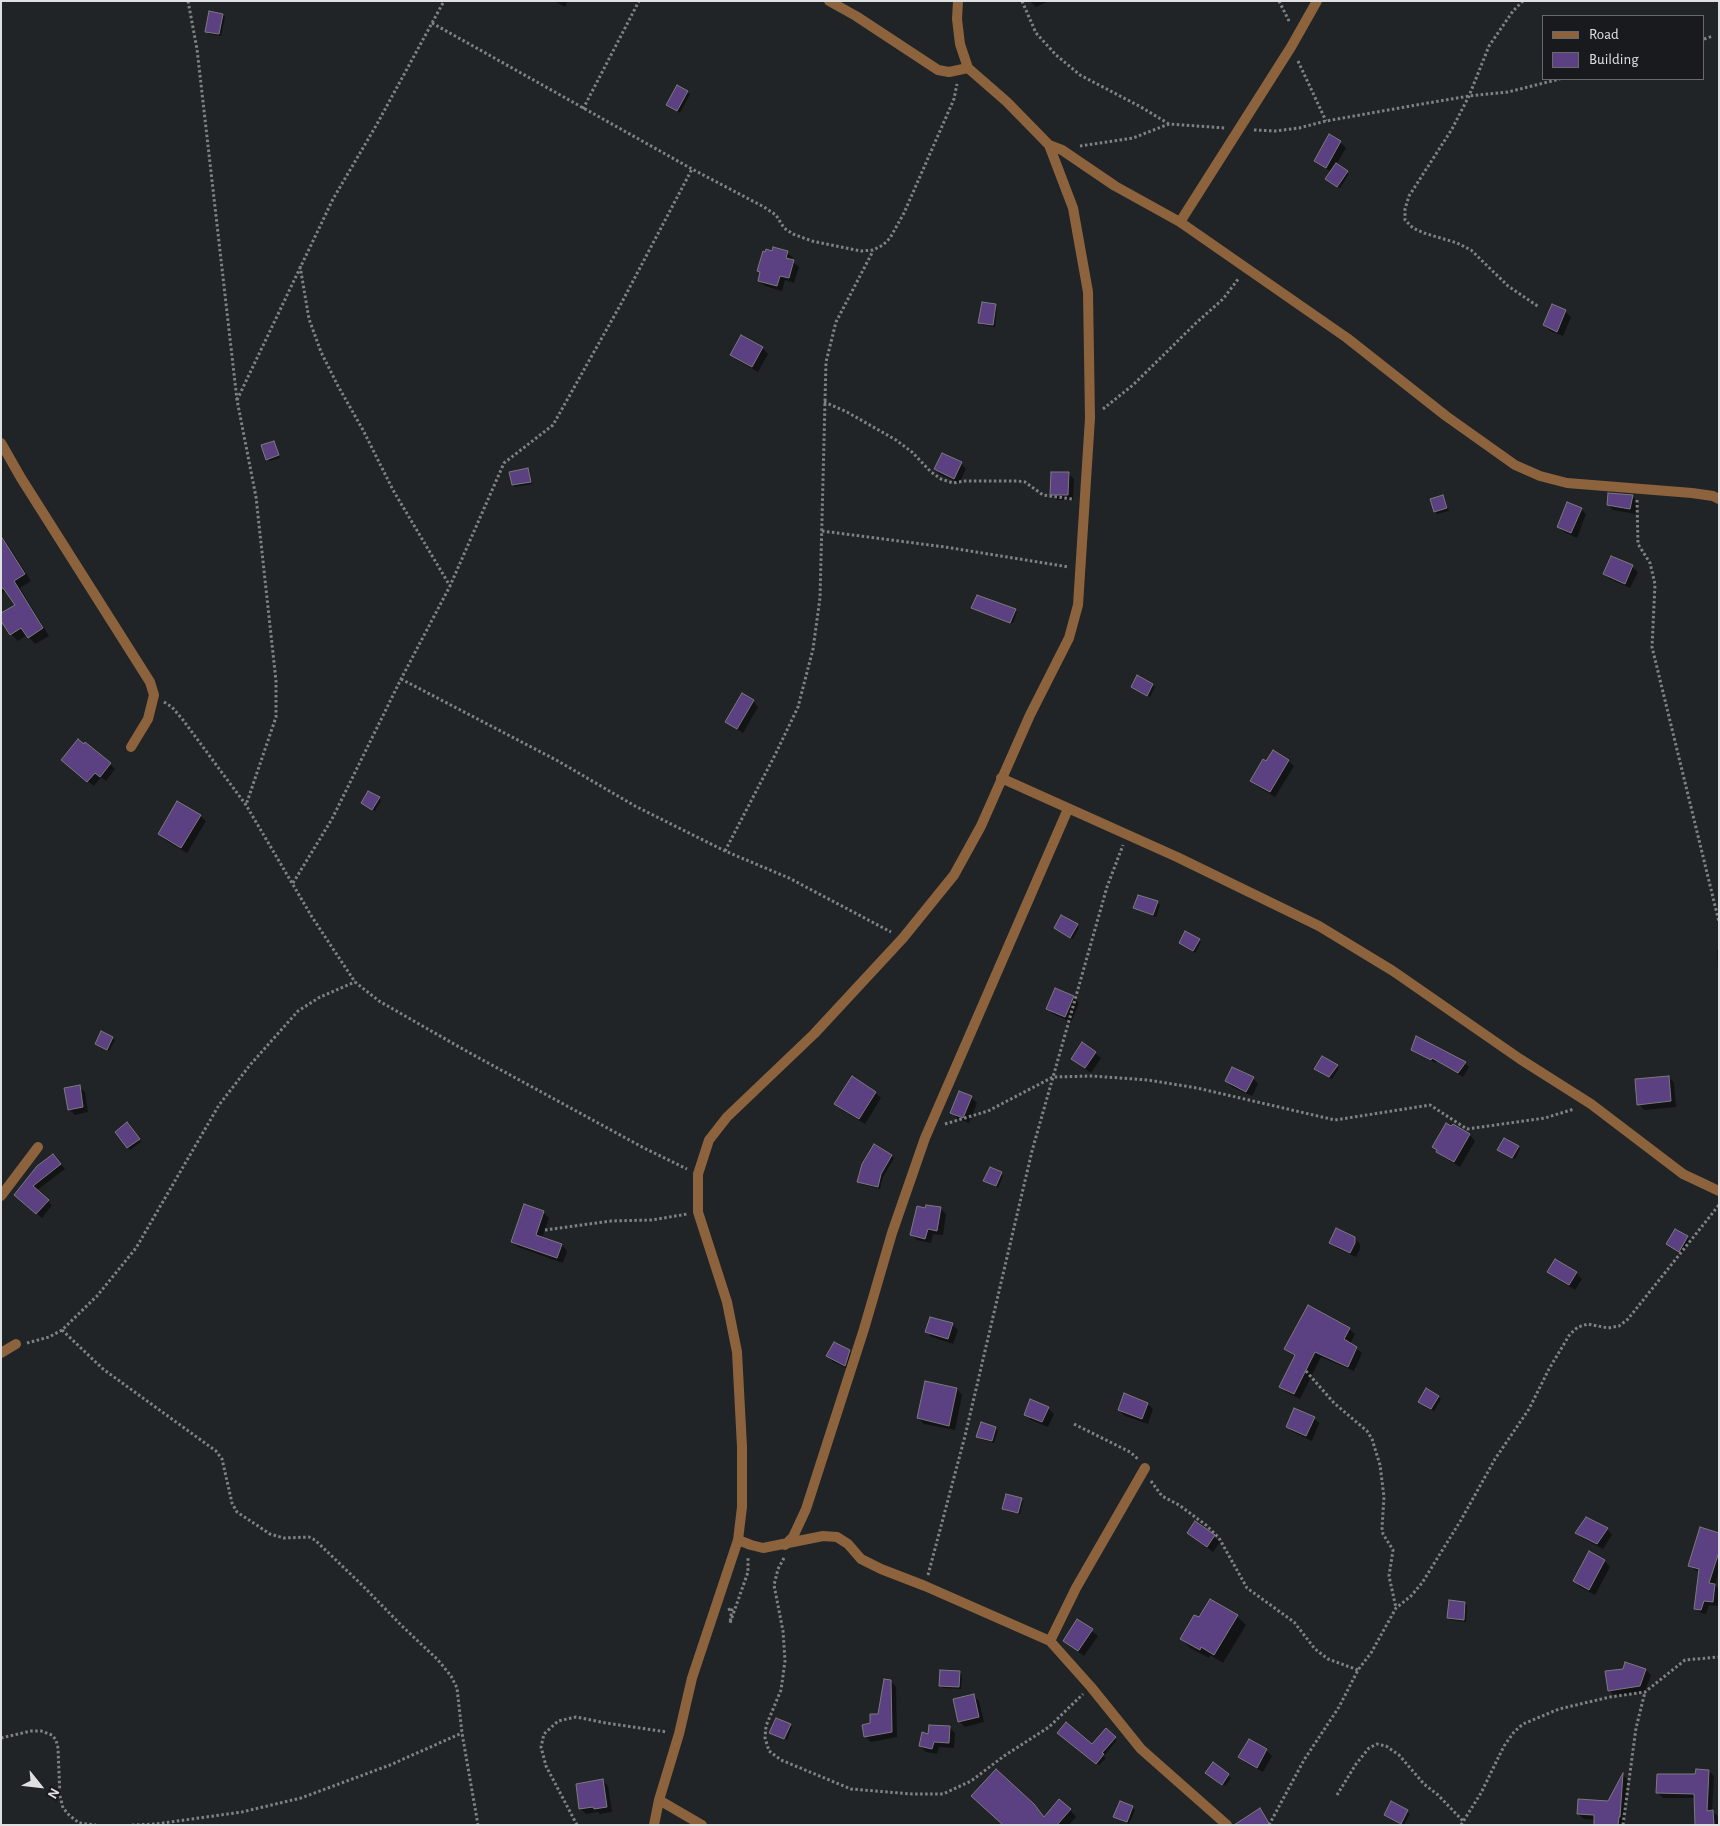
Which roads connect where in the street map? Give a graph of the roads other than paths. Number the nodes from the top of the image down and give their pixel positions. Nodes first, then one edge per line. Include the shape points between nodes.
1 (829, 1) edge
2 (958, 1) edge
3 (1317, 1) edge
4 (964, 70) junction
5 (1050, 145) junction
6 (1180, 222) junction
7 (1, 444) edge
8 (1719, 498) edge
9 (131, 747) dead end
10 (1001, 778) junction
11 (1068, 809) junction
12 (38, 1147) dead end
13 (1719, 1191) edge
14 (1, 1196) edge
15 (16, 1344) road end
16 (1, 1353) edge
17 (1145, 1468) road end
18 (742, 1542) junction
19 (789, 1544) junction
20 (1050, 1641) junction
21 (659, 1800) junction
22 (654, 1825) edge
23 (702, 1825) edge
24 (1227, 1825) edge

1 - 4 street via 938,70
2 - 4 street via 957,19
3 - 6 street
4 - 5 street via 1007,102
5 - 6 street
5 - 10 street via 1073,208 1088,292 1090,418 1082,569 1078,605 1069,638
6 - 8 street via 1347,338 1446,416 1515,465 1567,483
7 - 9 street via 150,682 154,695 148,720
10 - 11 street
10 - 18 street via 981,826 954,875 903,938 814,1034 727,1117 709,1140 698,1174 698,1212 727,1302 738,1352
11 - 13 street via 1128,834 1319,926 1591,1104 1682,1174
11 - 19 street via 925,1138 806,1509
12 - 14 street
15 - 16 street
17 - 20 street via 1076,1588
18 - 19 street via 763,1548
18 - 21 street via 692,1678
19 - 20 street via 823,1536 837,1537 861,1559 881,1569
20 - 24 street via 1141,1749
21 - 22 street
21 - 23 street

